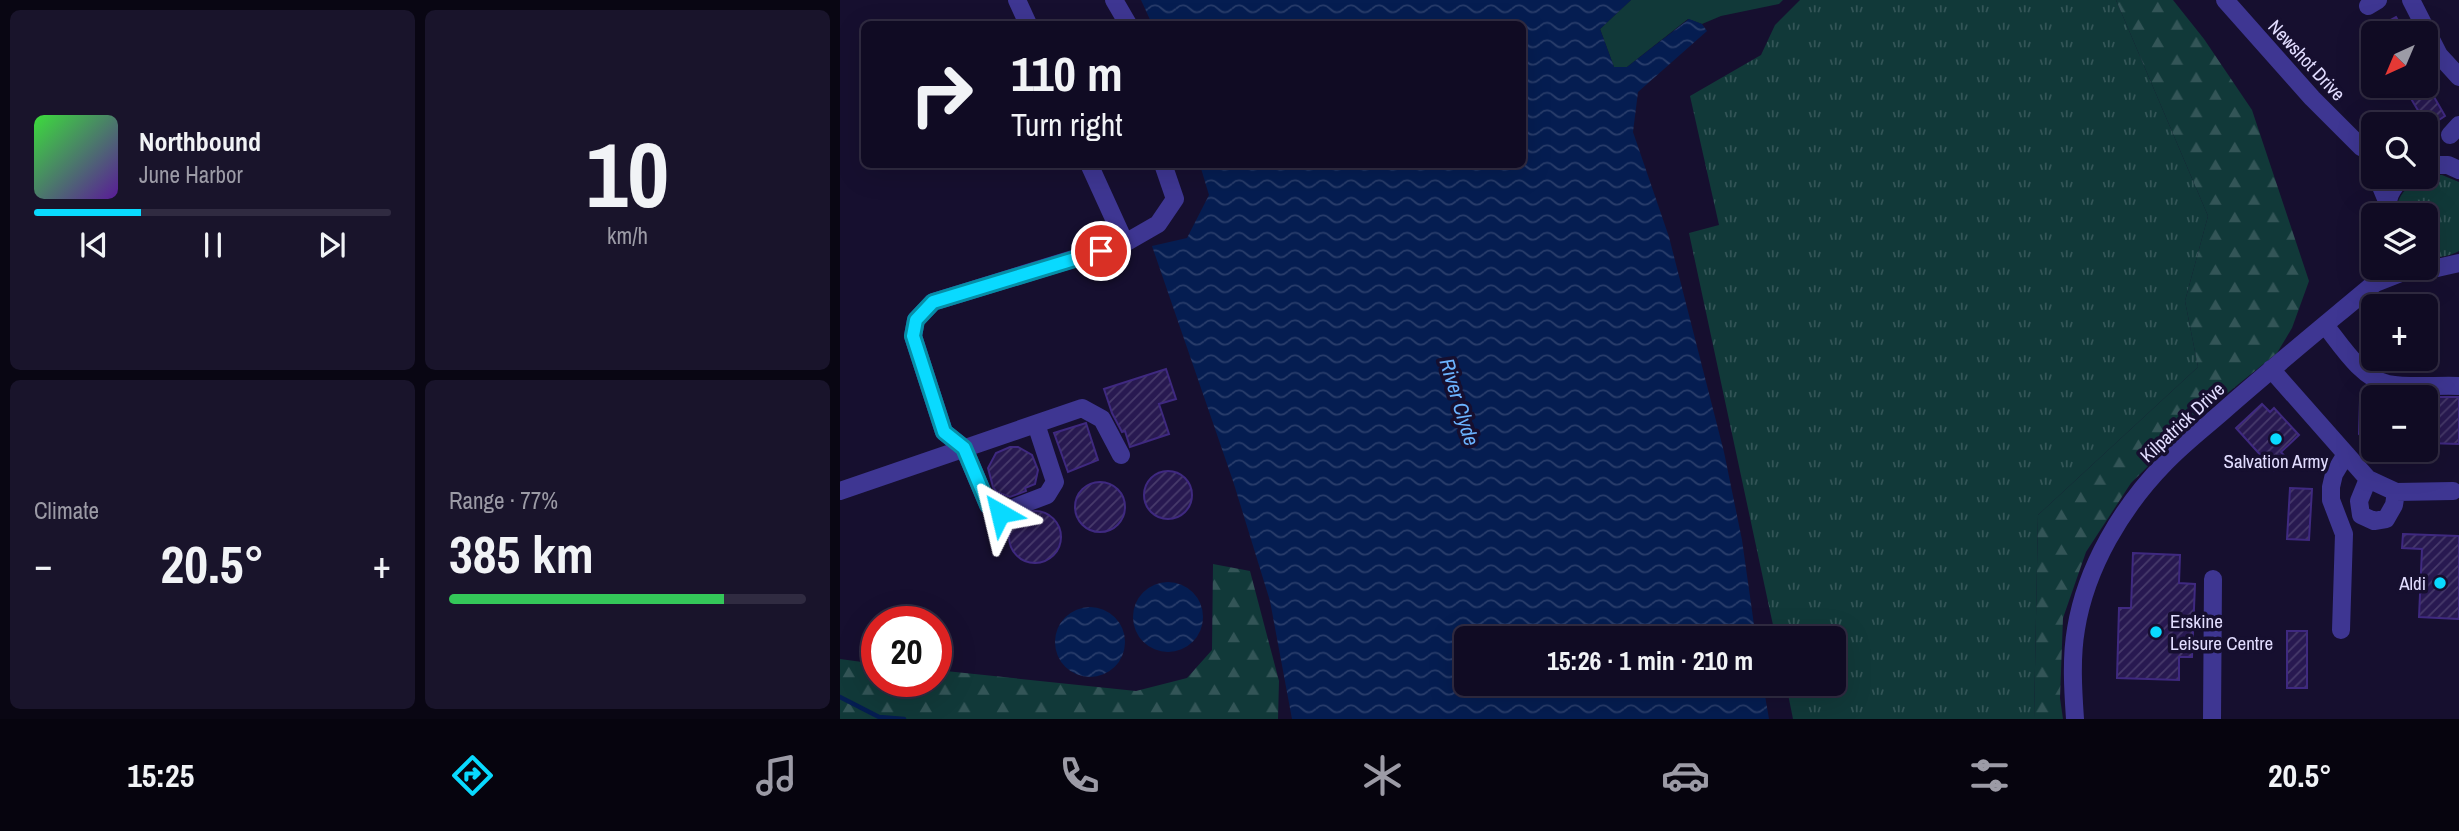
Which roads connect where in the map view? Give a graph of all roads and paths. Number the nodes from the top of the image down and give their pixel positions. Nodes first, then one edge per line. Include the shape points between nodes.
1 (1017, 0) edge
2 (1114, 0) edge
3 (2225, 0) edge
4 (2411, 0) edge
5 (1027, 21) edge
6 (1126, 21) edge
7 (2459, 77) edge
8 (2361, 144) edge
9 (2459, 159) edge
10 (2438, 163) edge
11 (2438, 166) edge
12 (1091, 168) edge
13 (1164, 168) edge
14 (2459, 170) edge
15 (1125, 243) junction
16 (2459, 264) edge
17 (2438, 266) edge
18 (2374, 280) edge
19 (2325, 325) junction
20 (2271, 369) junction
21 (2459, 386) edge
22 (1036, 424) junction
23 (964, 448) junction
24 (2346, 454) junction
25 (1121, 455) dead end
26 (2368, 479) junction
27 (840, 491) edge
28 (2453, 491) dead end
29 (2396, 492) junction
30 (2213, 579) dead end
31 (2341, 630) dead end
32 (2076, 719) edge
33 (2212, 719) edge

1 - 5 street
2 - 6 street
3 - 8 street, Newshot Drive via 2282,66
4 - 7 street via 2439,55
9 - 10 street
11 - 14 street
12 - 15 street
13 - 15 street via 1175,199 1158,224
15 - 23 street via 933,302 916,320 913,336 944,432
16 - 17 street, Kilpatrick Drive
18 - 19 street, Kilpatrick Drive
19 - 20 street, Kilpatrick Drive
19 - 21 street via 2364,371 2388,384
20 - 24 street
20 - 32 street, Kilpatrick Drive via 2165,463 2104,549 2084,594 2076,630
22 - 23 street
22 - 23 street via 1055,482 1047,495 1000,513 988,505
22 - 25 street via 1082,408 1102,419
23 - 27 street
24 - 26 street
24 - 31 street via 2334,474 2330,500 2344,534
26 - 29 street
26 - 29 street via 2359,501 2361,515 2374,521 2386,519
28 - 29 street
30 - 33 street

